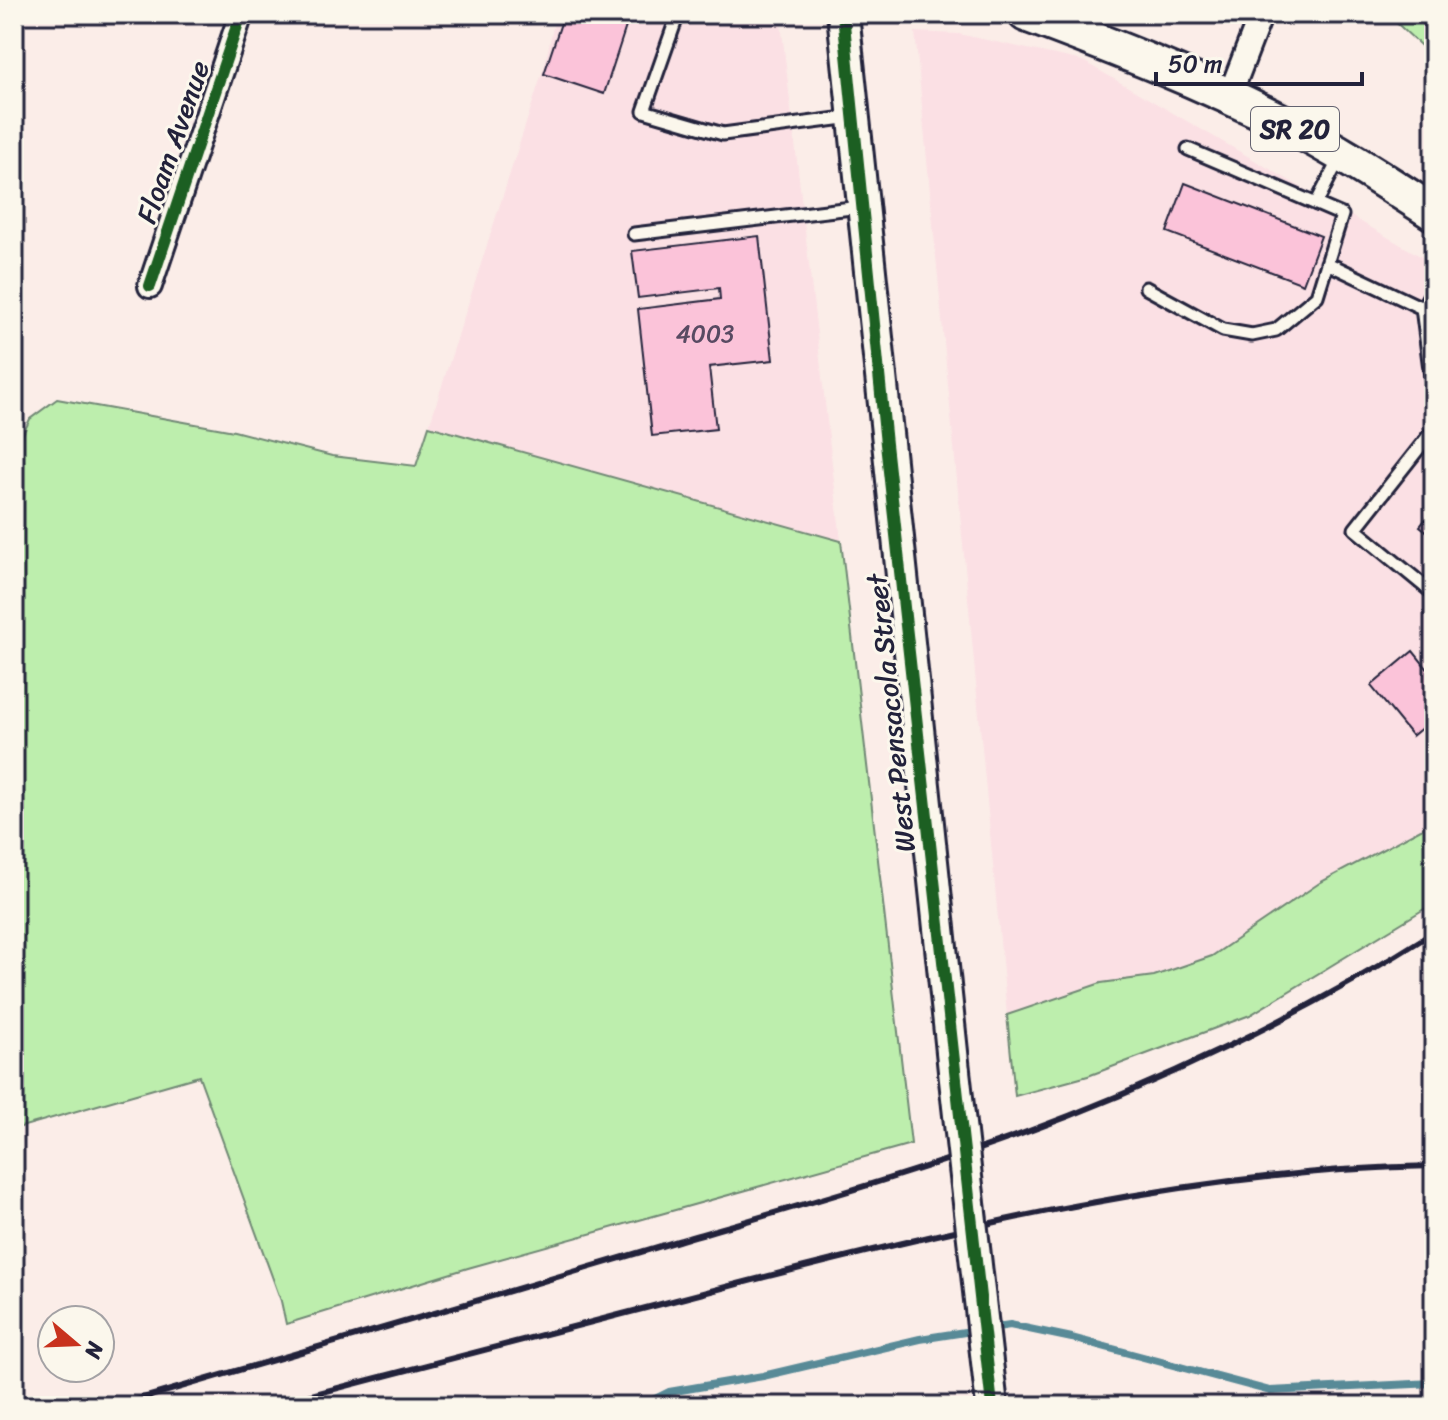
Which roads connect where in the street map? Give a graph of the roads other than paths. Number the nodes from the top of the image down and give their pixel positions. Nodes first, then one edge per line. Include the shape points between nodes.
1 (241, 14) edge
2 (678, 14) edge
3 (843, 14) edge
4 (1026, 14) edge
5 (1261, 14) edge
6 (1229, 97) junction
7 (853, 117) junction
8 (1188, 149) dead end
9 (1341, 155) junction
10 (1316, 204) junction
11 (862, 206) junction
12 (1434, 213) edge
13 (634, 234) dead end
14 (1327, 263) junction
15 (150, 286) dead end
16 (1146, 288) dead end
17 (1434, 288) edge
18 (1422, 308) junction
19 (1434, 400) edge
20 (1434, 429) edge
21 (1434, 594) edge
22 (992, 1406) edge

1 - 15 street, Floam Avenue
2 - 7 lane via 644,111 723,134
3 - 7 main road, West Pensacola Street
4 - 6 main road, SR 20 via 1148,59
5 - 6 street
6 - 9 main road, SR 20
7 - 11 main road, West Pensacola Street
8 - 10 lane
9 - 10 lane
9 - 12 main road, SR 20
10 - 14 lane via 1342,215
11 - 13 lane
11 - 22 main road, West Pensacola Street, bridge
14 - 16 lane via 1317,296 1276,330 1252,335 1223,330
14 - 18 lane
17 - 18 lane
18 - 19 lane
20 - 21 lane via 1355,529

